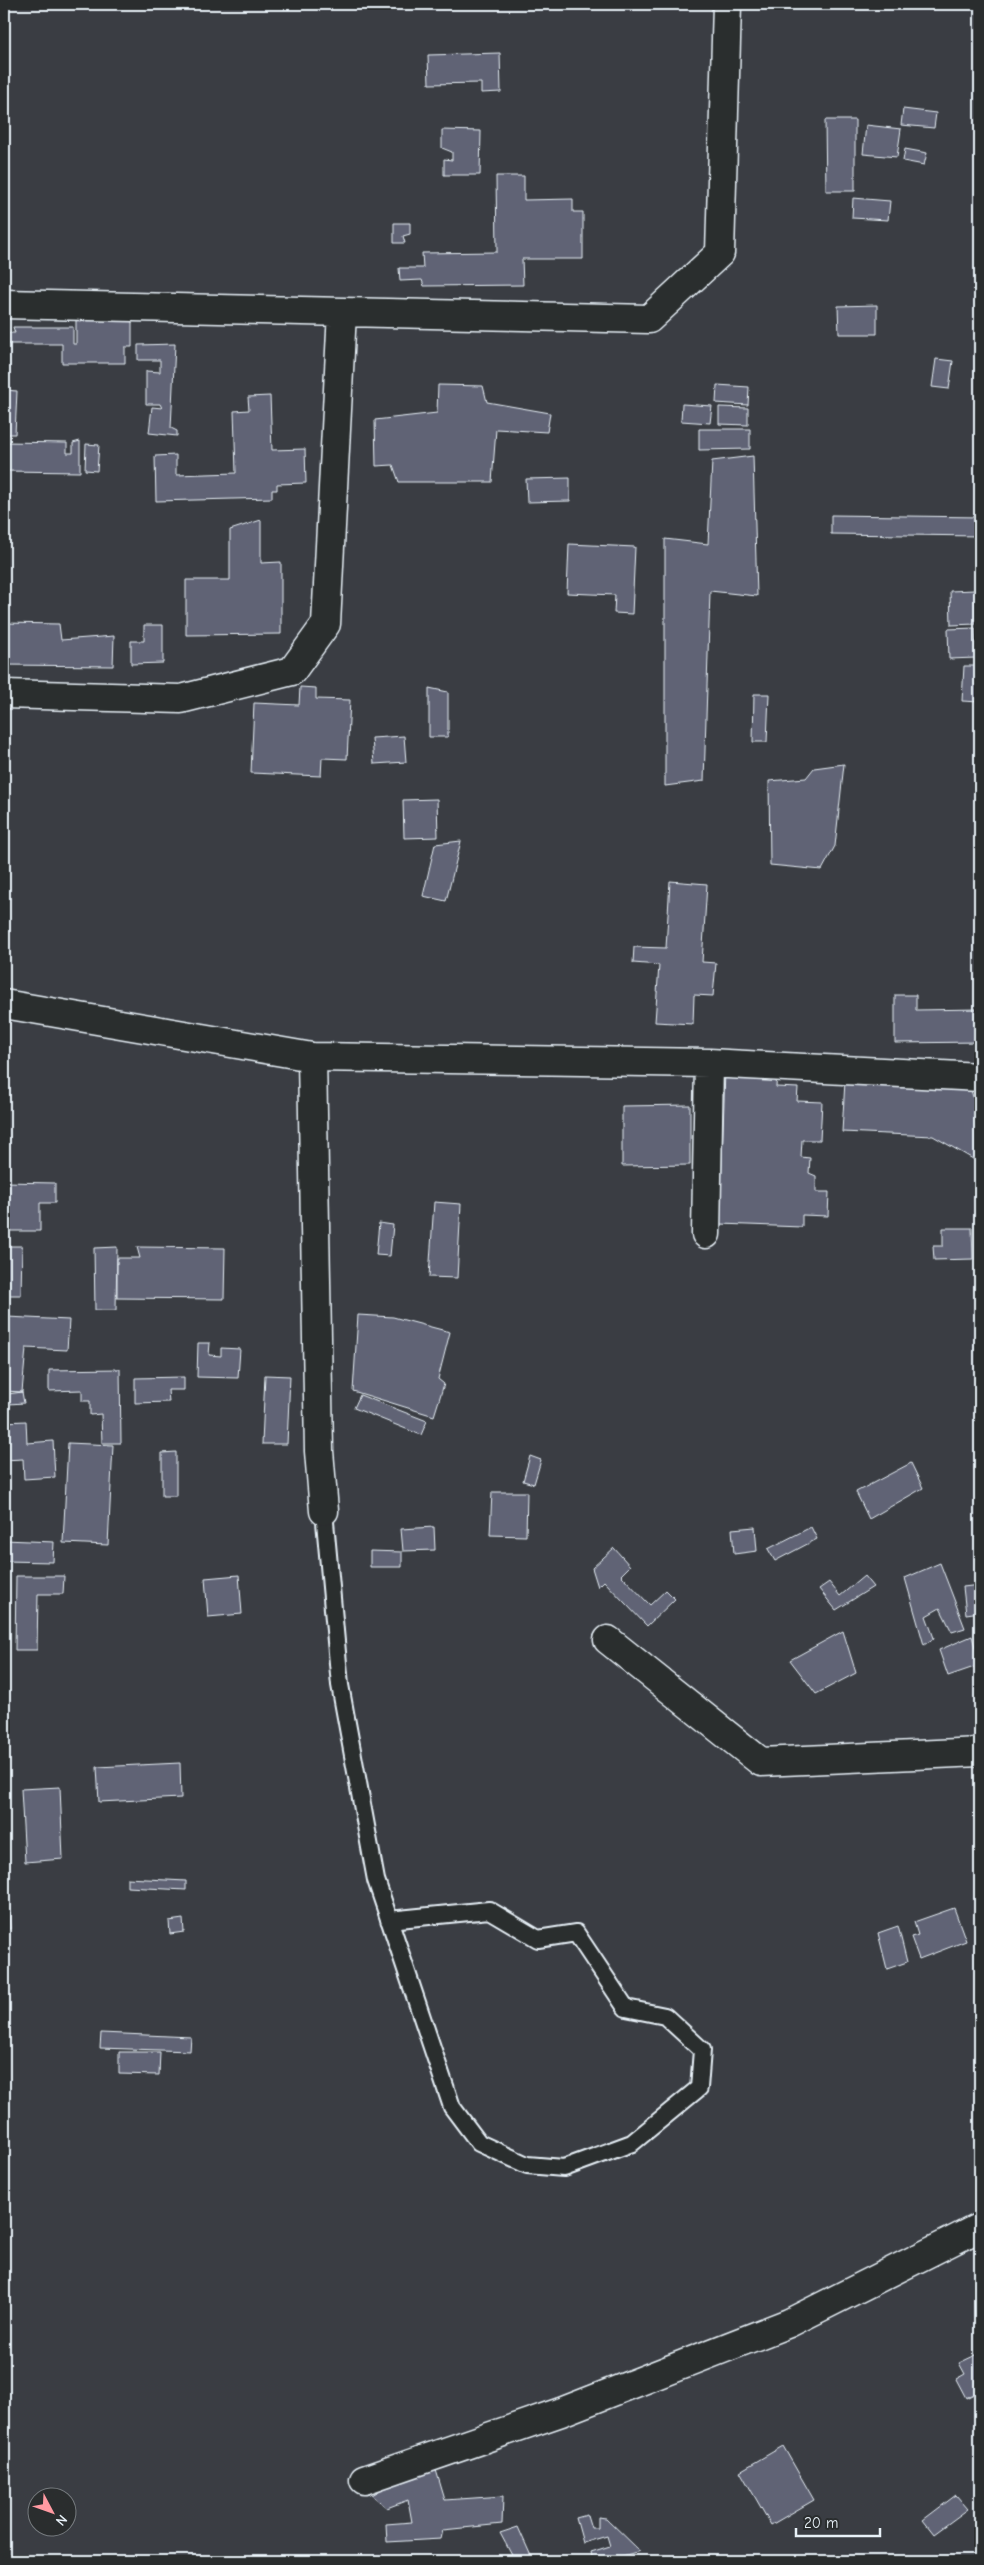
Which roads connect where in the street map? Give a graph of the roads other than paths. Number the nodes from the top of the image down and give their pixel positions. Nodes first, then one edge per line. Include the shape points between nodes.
1 (727, 4) edge
2 (4, 304) edge
3 (342, 312) junction
4 (4, 694) edge
5 (4, 1004) edge
6 (312, 1057) junction
7 (709, 1063) junction
8 (980, 1077) edge
9 (706, 1234) dead end
10 (324, 1511) joint
11 (608, 1640) dead end
12 (980, 1752) edge
13 (389, 1920) junction
14 (980, 2227) edge
15 (364, 2480) dead end

1 - 3 street via 720,253 649,319
2 - 3 street
3 - 4 street via 326,624 292,672 181,699
5 - 6 street
6 - 7 street
6 - 10 street via 319,1450
7 - 8 street
7 - 9 street
10 - 13 lane via 340,1685 376,1880
11 - 12 street via 761,1762
13 - 13 lane via 452,2108 479,2143 527,2165 564,2168 632,2143 699,2088 702,2050 665,2016 626,2008 576,1933 538,1940 490,1910
14 - 15 street via 789,2323 561,2412

